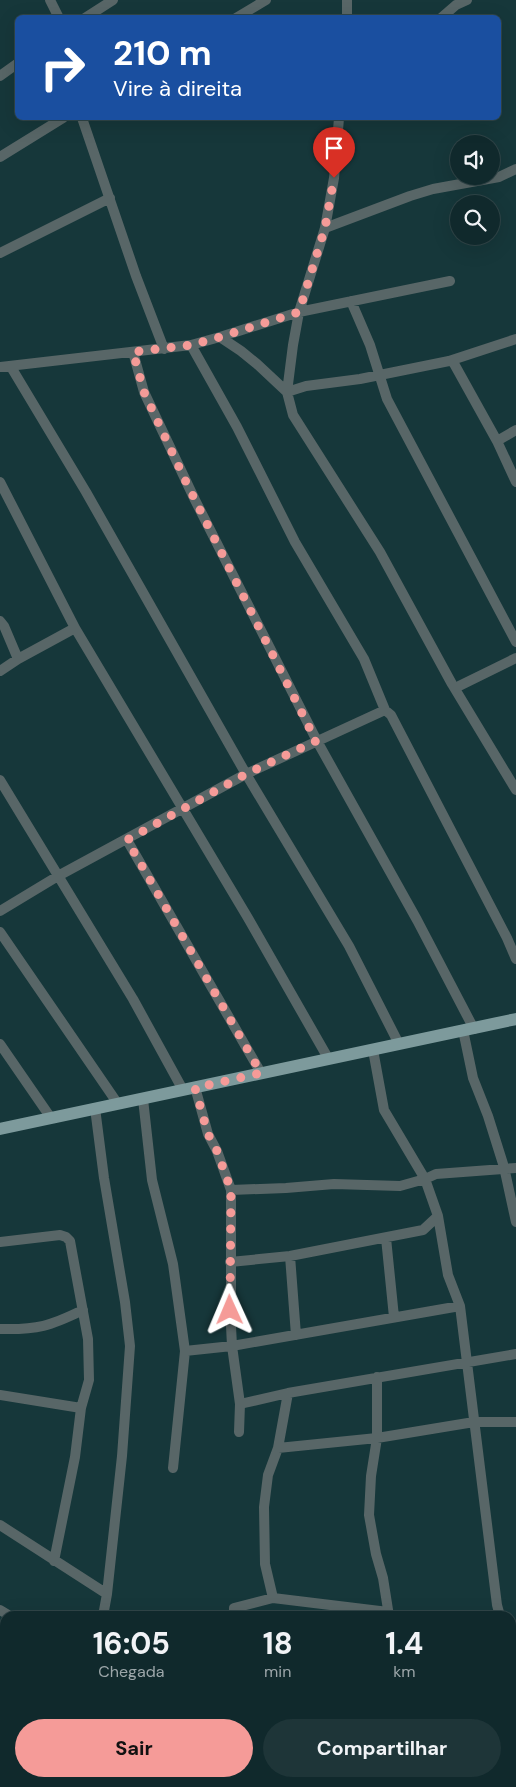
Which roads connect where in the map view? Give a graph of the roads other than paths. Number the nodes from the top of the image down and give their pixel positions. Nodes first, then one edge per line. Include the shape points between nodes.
1 (50, 0) edge
2 (113, 0) edge
3 (266, 0) edge
4 (347, 0) edge
5 (467, 0) edge
6 (57, 15) edge
7 (90, 15) edge
8 (241, 15) edge
9 (346, 15) edge
10 (444, 15) edge
11 (15, 65) edge
12 (0, 76) edge
13 (60, 120) edge
14 (83, 120) edge
15 (339, 120) edge
16 (0, 157) edge
17 (516, 168) edge
18 (110, 198) junction
19 (325, 228) junction
20 (0, 253) edge
21 (450, 281) dead end
22 (351, 301) junction
23 (299, 312) junction
24 (220, 337) junction
25 (516, 340) edge
26 (191, 345) junction
27 (164, 349) junction
28 (133, 352) junction
29 (452, 360) junction
30 (0, 367) edge
31 (11, 367) junction
32 (381, 375) junction
33 (287, 392) junction
34 (516, 430) edge
35 (497, 441) junction
36 (0, 482) edge
37 (516, 482) edge
38 (0, 621) edge
39 (75, 628) junction
40 (516, 642) edge
41 (516, 658) edge
42 (18, 659) junction
43 (0, 671) edge
44 (455, 688) junction
45 (385, 710) junction
46 (316, 741) junction
47 (246, 774) junction
48 (0, 780) edge
49 (516, 790) edge
50 (182, 808) junction
51 (127, 840) junction
52 (58, 876) junction
53 (0, 911) edge
54 (0, 932) edge
55 (516, 958) edge
56 (516, 1019) edge
57 (468, 1030) junction
58 (0, 1044) edge
59 (399, 1044) junction
60 (373, 1050) junction
61 (328, 1058) junction
62 (261, 1073) junction
63 (189, 1089) junction
64 (143, 1099) junction
65 (118, 1104) junction
66 (95, 1108) junction
67 (51, 1118) junction
68 (0, 1129) edge
69 (504, 1167) junction
70 (516, 1168) edge
71 (425, 1179) junction
72 (231, 1190) junction
73 (438, 1216) junction
74 (516, 1222) edge
75 (386, 1238) junction
76 (0, 1242) edge
77 (290, 1256) junction
78 (230, 1262) junction
79 (460, 1306) junction
80 (83, 1310) junction
81 (394, 1317) junction
82 (0, 1329) edge
83 (296, 1335) junction
84 (232, 1346) junction
85 (185, 1351) junction
86 (516, 1354) edge
87 (466, 1362) junction
88 (377, 1377) junction
89 (288, 1393) junction
90 (0, 1395) edge
91 (240, 1404) junction
92 (81, 1408) junction
93 (474, 1422) junction
94 (516, 1422) edge
95 (239, 1432) dead end
96 (377, 1438) junction
97 (278, 1448) junction
98 (173, 1468) dead end
99 (0, 1526) edge
100 (54, 1561) junction
101 (107, 1594) junction
102 (273, 1598) junction
103 (104, 1611) edge
104 (234, 1611) edge
105 (366, 1611) edge
106 (388, 1611) edge
107 (499, 1611) edge

1 - 6 street
2 - 7 street
3 - 8 street
4 - 9 street
5 - 10 street
11 - 12 street
13 - 16 street
14 - 18 street
15 - 19 street via 334,178
17 - 19 street via 499,177 410,196
18 - 20 street
18 - 27 street
19 - 23 street
21 - 22 street
22 - 23 street
22 - 32 street
23 - 24 street
23 - 33 street
24 - 26 street
24 - 33 street via 257,364
25 - 29 street
26 - 27 street
26 - 45 street via 237,427 294,542 364,659
27 - 28 street
28 - 31 street
28 - 46 street via 144,392 186,482
29 - 32 street
29 - 35 street
30 - 31 street
31 - 47 street
32 - 33 street via 306,386
32 - 40 street via 387,399
33 - 44 street via 293,415 380,552
34 - 35 street
35 - 37 street
36 - 39 street
38 - 42 street
39 - 42 street
39 - 50 street
41 - 44 street
42 - 43 street
44 - 49 street
45 - 46 street
45 - 55 street via 391,715
46 - 47 street
46 - 57 street via 417,920
47 - 50 street
47 - 59 street via 349,946
48 - 52 street
50 - 51 street
50 - 61 street
51 - 52 street
51 - 62 street
52 - 53 street
52 - 63 street
54 - 65 street
56 - 57 main road
57 - 59 main road
57 - 69 street via 473,1078
58 - 67 street
59 - 60 main road
60 - 61 main road
60 - 71 street via 384,1110
61 - 62 main road
62 - 63 main road
63 - 64 main road
63 - 72 street
64 - 65 main road
64 - 85 street via 152,1180 173,1264
65 - 66 main road
66 - 67 main road
66 - 101 street via 130,1346
67 - 68 main road
69 - 70 street
69 - 71 street via 436,1174
69 - 74 street
71 - 72 street via 400,1186 334,1184
71 - 73 street
72 - 78 street
73 - 75 street via 423,1230
73 - 79 street via 448,1275
75 - 77 street
75 - 81 street
76 - 80 street via 66,1237 70,1241
77 - 78 street
77 - 83 street
78 - 84 street
79 - 81 street
79 - 87 street
80 - 82 street via 40,1328
80 - 92 street via 88,1339 89,1380
81 - 83 street
83 - 84 street
84 - 85 street
84 - 91 street
85 - 98 street
86 - 87 street
87 - 88 street
87 - 93 street
88 - 89 street
88 - 96 street
89 - 91 street
89 - 97 street
90 - 92 street
91 - 95 street
92 - 100 street via 75,1457
93 - 94 street
93 - 96 street
93 - 107 street
96 - 97 street
96 - 106 street via 369,1515
97 - 102 street via 268,1475 264,1506 265,1564
99 - 100 street
100 - 101 street
101 - 103 street
102 - 104 street via 234,1608
102 - 105 street

